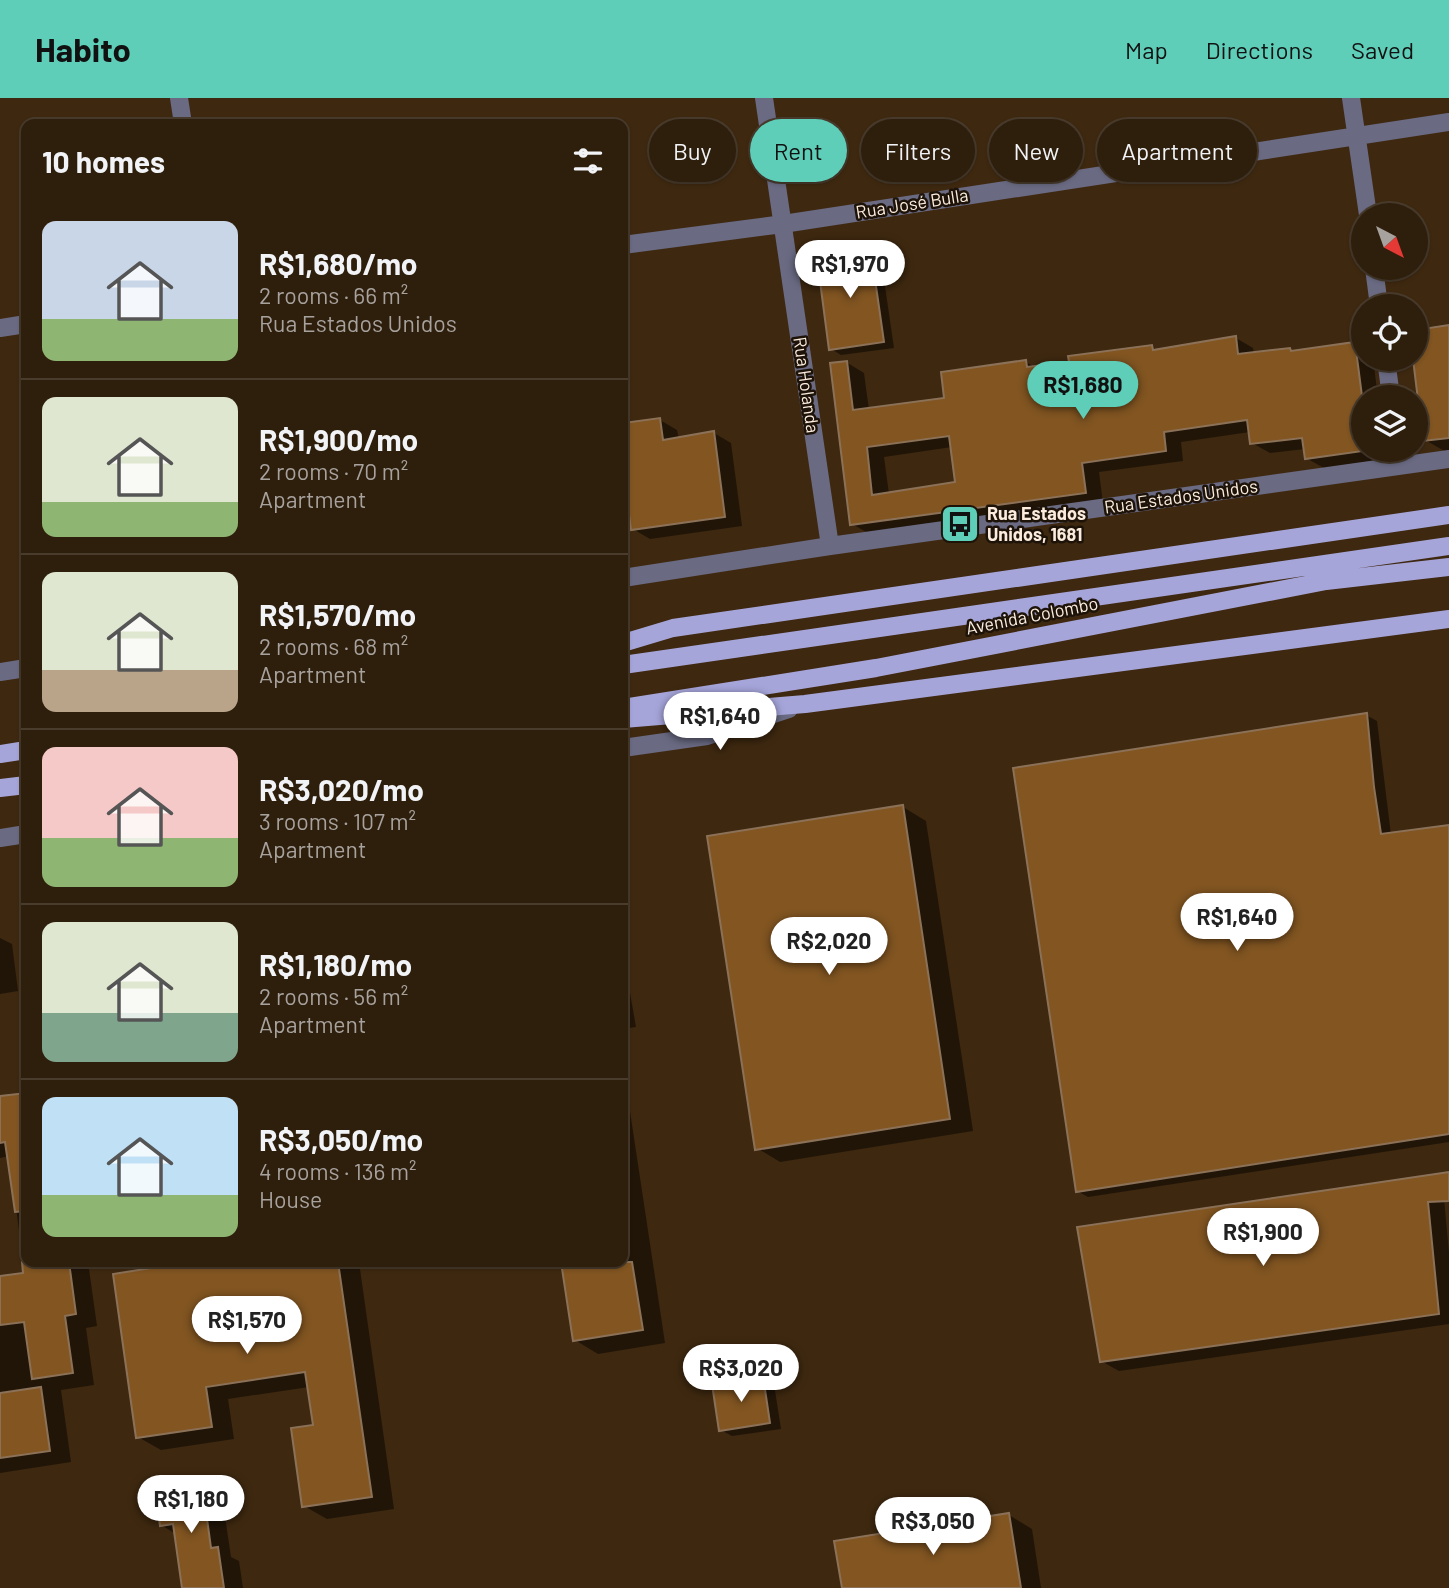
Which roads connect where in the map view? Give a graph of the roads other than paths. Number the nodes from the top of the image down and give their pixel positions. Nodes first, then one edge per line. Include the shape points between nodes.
1 (179, 98) edge
2 (764, 98) edge
3 (1351, 98) edge
4 (182, 119) edge
5 (1449, 122) edge
6 (1357, 135) junction
7 (1366, 203) edge
8 (783, 224) junction
9 (628, 244) edge
10 (21, 325) edge
11 (0, 328) edge
12 (1428, 459) edge
13 (1449, 459) edge
14 (1373, 462) edge
15 (1449, 515) edge
16 (830, 547) junction
17 (1449, 547) edge
18 (1449, 566) edge
19 (628, 577) edge
20 (1449, 619) edge
21 (628, 642) edge
22 (628, 664) edge
23 (21, 669) edge
24 (0, 672) edge
25 (805, 704) junction
26 (628, 707) edge
27 (628, 719) edge
28 (628, 747) edge
29 (21, 751) edge
30 (0, 754) edge
31 (21, 786) edge
32 (0, 788) edge
33 (21, 835) edge
34 (0, 838) edge

1 - 4 street
2 - 8 street, Rua Holanda
3 - 6 street
5 - 6 street, Rua José Bulla
6 - 7 street
6 - 8 street, Rua José Bulla
8 - 9 street, Rua José Bulla
8 - 16 street, Rua Holanda
10 - 11 street
12 - 13 street, Rua Estados Unidos
14 - 16 street, Rua Estados Unidos
15 - 21 main road via 673,628
16 - 19 street, Rua Estados Unidos
17 - 22 main road, Avenida Colombo
18 - 26 main road, Avenida Colombo via 1326,582 876,668
20 - 25 main road
23 - 24 street
25 - 27 main road
25 - 28 street via 707,736
29 - 30 main road
31 - 32 main road
33 - 34 street

